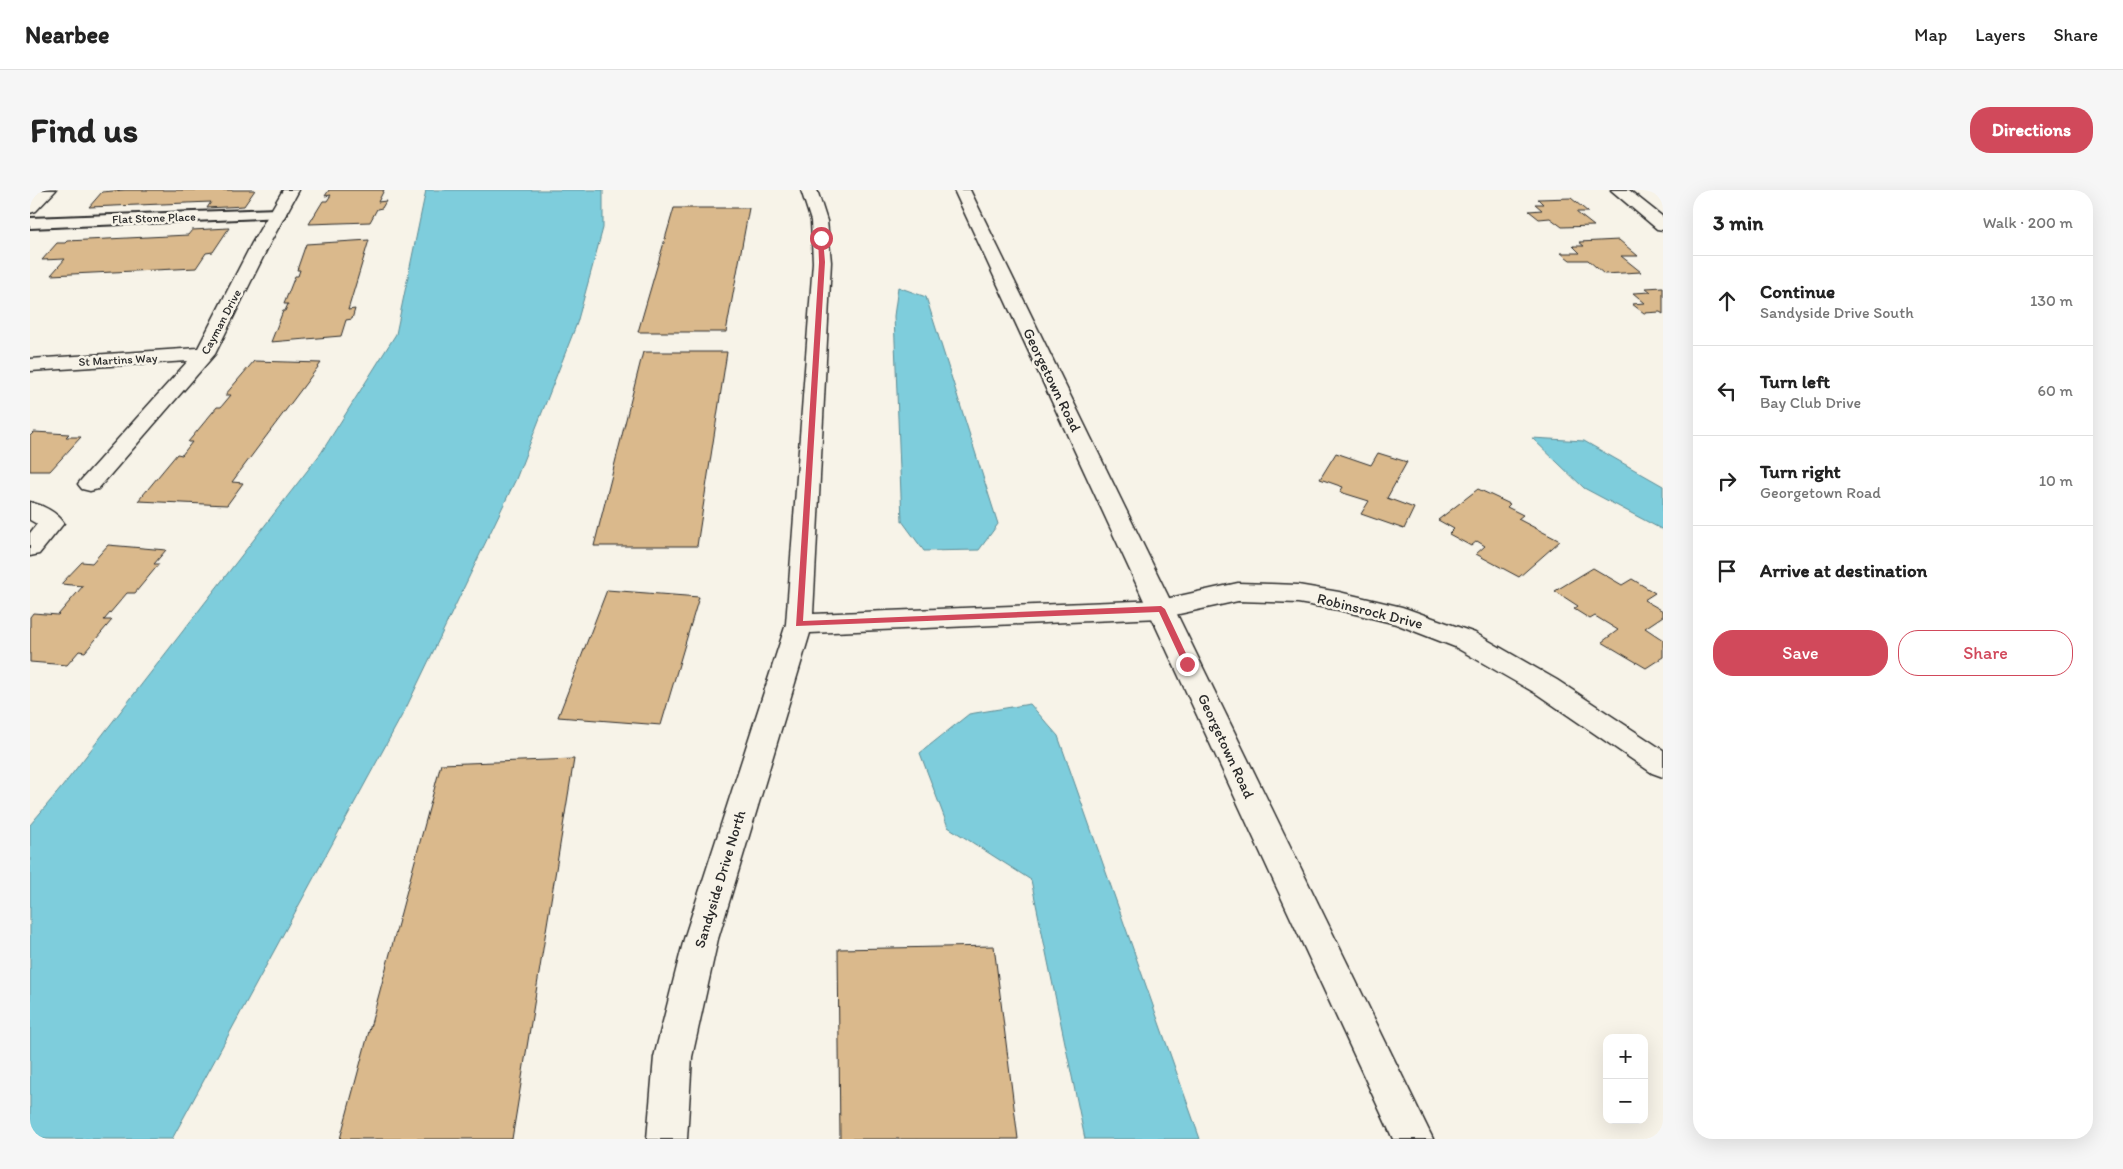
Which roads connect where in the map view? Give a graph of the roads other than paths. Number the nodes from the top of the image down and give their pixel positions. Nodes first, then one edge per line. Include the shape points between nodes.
1 (48, 190) edge
2 (291, 190) edge
3 (809, 190) edge
4 (962, 190) edge
5 (1619, 190) edge
6 (30, 208) edge
7 (278, 214) junction
8 (30, 223) edge
9 (1663, 225) edge
10 (205, 354) junction
11 (30, 365) edge
12 (90, 484) dead end
13 (30, 509) edge
14 (30, 548) edge
15 (1161, 609) junction
16 (799, 624) junction
17 (1663, 765) edge
18 (667, 1139) edge
19 (1413, 1139) edge

1 - 6 street
2 - 7 street, Cayman Drive
3 - 16 street, Sandyside Drive North via 819,221 822,262
4 - 15 street, Georgetown Road
5 - 9 street
7 - 8 lane, Flat Stone Place
7 - 10 street, Cayman Drive
10 - 11 street, St Martins Way
10 - 12 street, Cayman Drive
13 - 14 street via 52,523
15 - 16 street, Robinsrock Drive
15 - 17 street, Robinsrock Drive via 1238,592 1298,594 1339,600 1402,616 1465,640 1506,662
15 - 19 street, Georgetown Road
16 - 18 street, Sandyside Drive North via 700,939 673,1057

